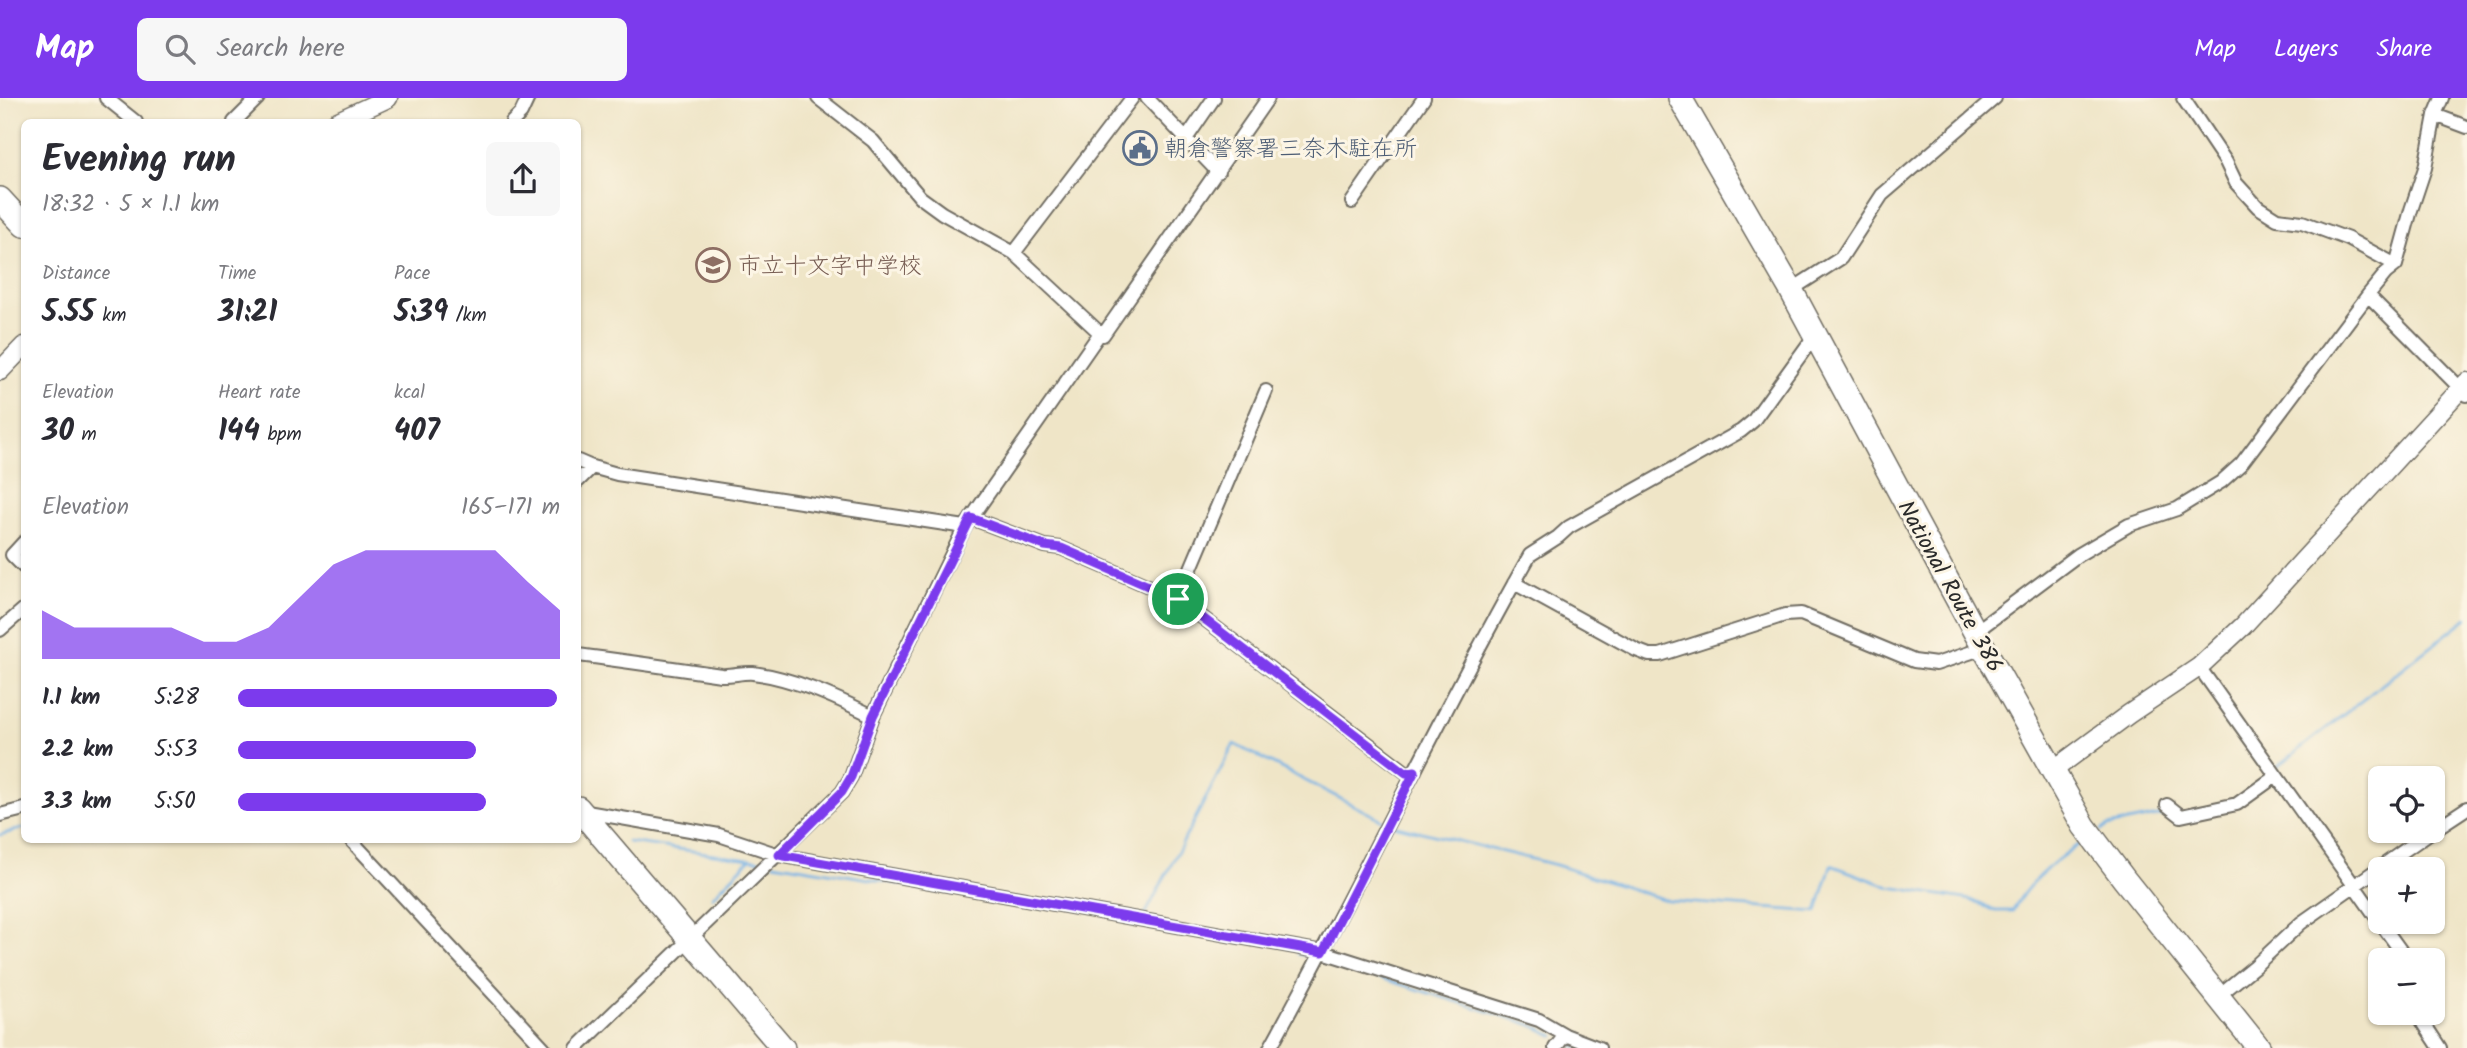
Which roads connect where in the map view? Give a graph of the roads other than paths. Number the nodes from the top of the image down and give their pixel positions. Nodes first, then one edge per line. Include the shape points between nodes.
1 (258, 98) edge
2 (388, 98) edge
3 (528, 98) edge
4 (818, 98) edge
5 (1132, 98) edge
6 (1147, 98) edge
7 (1214, 98) edge
8 (1268, 98) edge
9 (1424, 98) edge
10 (1680, 98) edge
11 (1995, 98) edge
12 (2183, 98) edge
13 (2442, 98) edge
14 (109, 99) edge
15 (2435, 115) junction
16 (132, 119) edge
17 (237, 119) edge
18 (342, 119) edge
19 (515, 119) edge
20 (2467, 127) edge
21 (1186, 139) junction
22 (1218, 172) junction
23 (0, 199) edge
24 (1352, 202) dead end
25 (21, 222) edge
26 (1014, 253) junction
27 (2396, 265) junction
28 (1791, 290) junction
29 (2368, 295) junction
30 (1100, 333) junction
31 (1815, 335) junction
32 (21, 349) edge
33 (0, 371) edge
34 (2465, 389) edge
35 (1266, 391) dead end
36 (581, 462) edge
37 (592, 467) junction
38 (581, 478) edge
39 (968, 523) junction
40 (21, 545) edge
41 (21, 564) edge
42 (1514, 583) junction
43 (1178, 599) junction
44 (21, 612) edge
45 (0, 630) edge
46 (1980, 640) junction
47 (581, 654) edge
48 (2199, 667) junction
49 (873, 716) junction
50 (1415, 771) junction
51 (2052, 771) junction
52 (2276, 776) junction
53 (2169, 806) dead end
54 (2467, 808) edge
55 (21, 810) edge
56 (581, 811) edge
57 (581, 813) edge
58 (0, 816) edge
59 (2445, 822) edge
60 (354, 843) edge
61 (2414, 843) edge
62 (779, 855) junction
63 (2353, 885) junction
64 (2368, 906) edge
65 (691, 940) junction
66 (1323, 952) junction
67 (2218, 996) junction
68 (2425, 1025) edge
69 (1565, 1035) junction
70 (544, 1048) edge
71 (577, 1048) edge
72 (783, 1048) edge
73 (1270, 1048) edge
74 (1555, 1048) edge
75 (1598, 1048) edge
76 (2259, 1048) edge
77 (2440, 1048) edge

1 - 17 street
2 - 18 street
3 - 19 street
4 - 26 street via 873,141 920,197
5 - 26 street
6 - 21 street
7 - 21 street
8 - 22 street
9 - 24 street
10 - 28 highway, National Route 386
11 - 28 street via 1882,195 1841,258
12 - 27 street via 2236,183 2258,207 2277,219 2302,222 2348,239
13 - 15 street
14 - 16 street
15 - 20 street
15 - 27 street via 2425,168
21 - 22 street
22 - 30 street via 1103,335
23 - 25 highway
26 - 30 street
27 - 29 street
28 - 31 highway, National Route 386
29 - 34 street
29 - 46 street via 2241,464 2221,482 2177,509 2129,526 2078,555
30 - 39 street
31 - 42 street via 1741,431 1569,527 1530,555
31 - 46 highway, National Route 386
32 - 33 street
34 - 48 street via 2244,626
35 - 43 street
36 - 37 street
37 - 38 street
37 - 39 street
39 - 43 street via 1061,548
39 - 49 street
40 - 41 street via 12,555
42 - 46 street via 1648,655 1801,614 1927,664
42 - 50 street
43 - 50 street via 1406,773
44 - 45 street
46 - 51 highway, National Route 386
47 - 49 street via 726,676 751,673 831,694
48 - 51 street
48 - 52 street
49 - 62 street via 842,792
50 - 66 street
51 - 67 highway, National Route 386 via 2108,858
52 - 53 street via 2237,804 2180,816
52 - 63 street
54 - 59 street
55 - 58 street
56 - 62 street via 719,835
57 - 65 highway
60 - 70 street
61 - 63 street
62 - 65 street
62 - 66 street
63 - 64 street
63 - 67 street via 2301,923
65 - 71 street
65 - 72 highway
66 - 69 street via 1539,1020
66 - 73 street
67 - 76 highway, National Route 386
68 - 77 street
69 - 74 street
69 - 75 street

